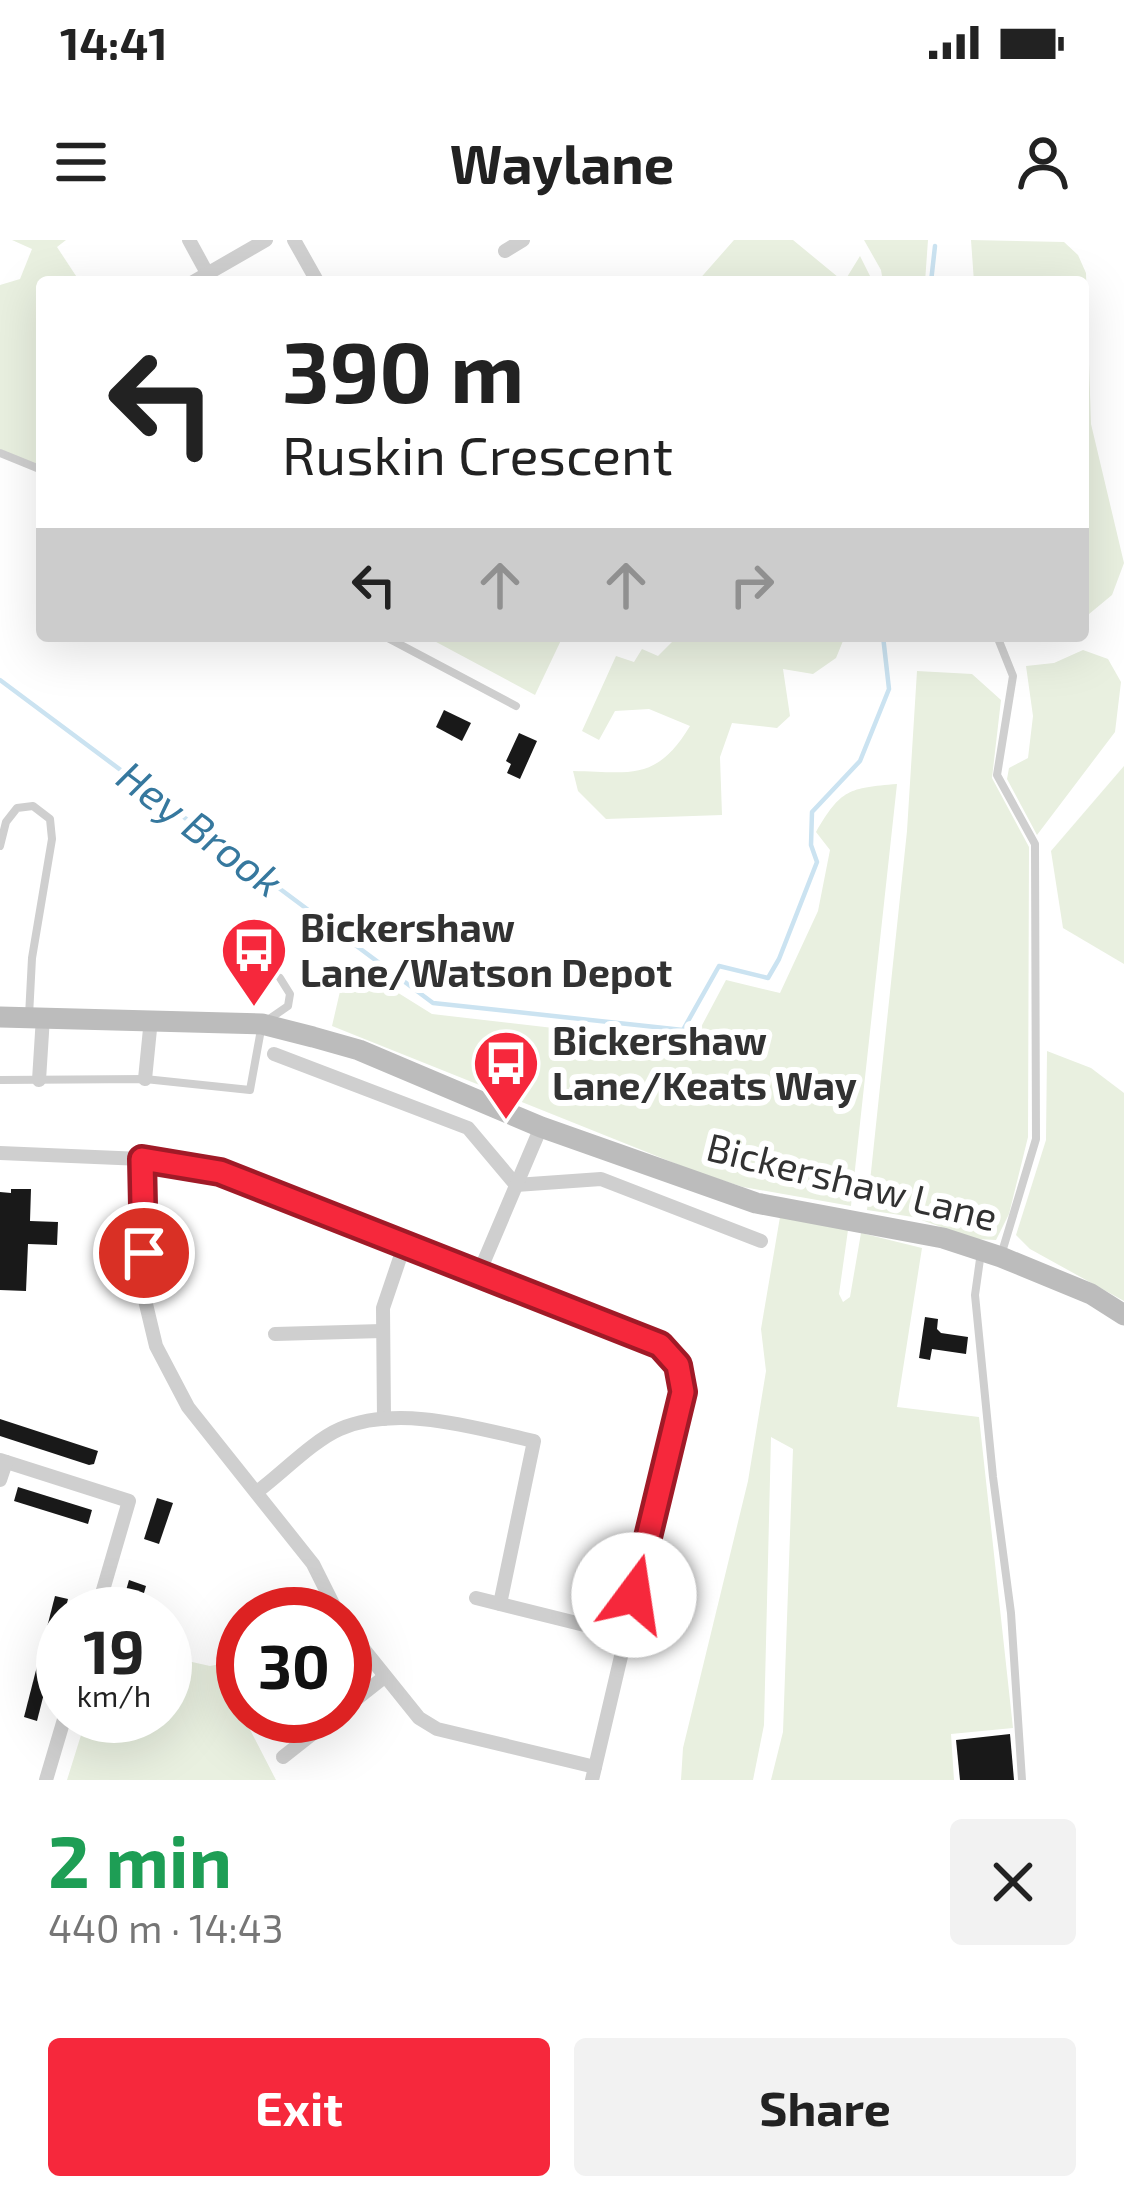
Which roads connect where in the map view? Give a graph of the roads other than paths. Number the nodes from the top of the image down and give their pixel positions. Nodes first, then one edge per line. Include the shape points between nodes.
1 (189, 240) edge
2 (266, 240) edge
3 (294, 240) edge
4 (523, 240) edge
5 (505, 251) dead end
6 (207, 273) junction
7 (202, 276) edge
8 (313, 276) edge
9 (0, 453) edge
10 (36, 468) edge
11 (395, 642) edge
12 (999, 642) edge
13 (516, 706) dead end
14 (0, 846) edge
15 (280, 978) dead end
16 (0, 1017) edge
17 (36, 1017) junction
18 (151, 1019) junction
19 (262, 1024) junction
20 (274, 1054) dead end
21 (146, 1079) junction
22 (0, 1080) edge
23 (39, 1080) junction
24 (541, 1127) junction
25 (0, 1153) edge
26 (142, 1159) junction
27 (517, 1186) junction
28 (761, 1241) dead end
29 (405, 1243) junction
30 (991, 1254) junction
31 (479, 1273) junction
32 (1124, 1315) edge
33 (382, 1331) junction
34 (275, 1334) dead end
35 (384, 1419) junction
36 (3, 1461) edge
37 (0, 1480) edge
38 (258, 1491) junction
39 (104, 1587) edge
40 (321, 1587) edge
41 (476, 1598) dead end
42 (500, 1604) junction
43 (625, 1635) junction
44 (372, 1663) edge
45 (383, 1678) junction
46 (372, 1687) edge
47 (57, 1743) edge
48 (301, 1743) edge
49 (283, 1757) dead end
50 (593, 1773) edge
51 (46, 1780) edge
52 (1022, 1780) edge

1 - 6 street
2 - 6 street
3 - 8 street
4 - 5 street
6 - 7 street
9 - 10 lane
11 - 13 lane
12 - 30 lane via 1012,676 998,775 1035,844 1036,1139
14 - 17 lane via 17,808 33,806 50,819 32,958
15 - 19 lane via 288,1006
16 - 17 main road, Bickershaw Lane
17 - 18 main road, Bickershaw Lane
17 - 23 street
18 - 19 main road, Bickershaw Lane
18 - 21 street
19 - 21 lane via 250,1090
19 - 24 main road, Bickershaw Lane via 358,1050
20 - 27 street via 468,1128
21 - 23 lane
22 - 23 lane
24 - 27 street
24 - 30 main road, Bickershaw Lane via 756,1203
25 - 26 street
26 - 29 street via 220,1172
26 - 38 street via 145,1300 156,1346 188,1407
27 - 28 street via 601,1179
27 - 31 street
29 - 31 street
29 - 33 street
30 - 32 main road, Bickershaw Lane
30 - 52 lane via 975,1295
31 - 43 street via 660,1345 678,1365 683,1392
33 - 34 street
33 - 35 street
35 - 38 street via 338,1430
35 - 42 street via 534,1441
36 - 37 street
36 - 39 street via 129,1501
38 - 40 street via 313,1564
41 - 42 street
42 - 43 street
43 - 50 street
44 - 45 street
45 - 46 street
45 - 50 street via 437,1729
47 - 51 street
48 - 49 street

